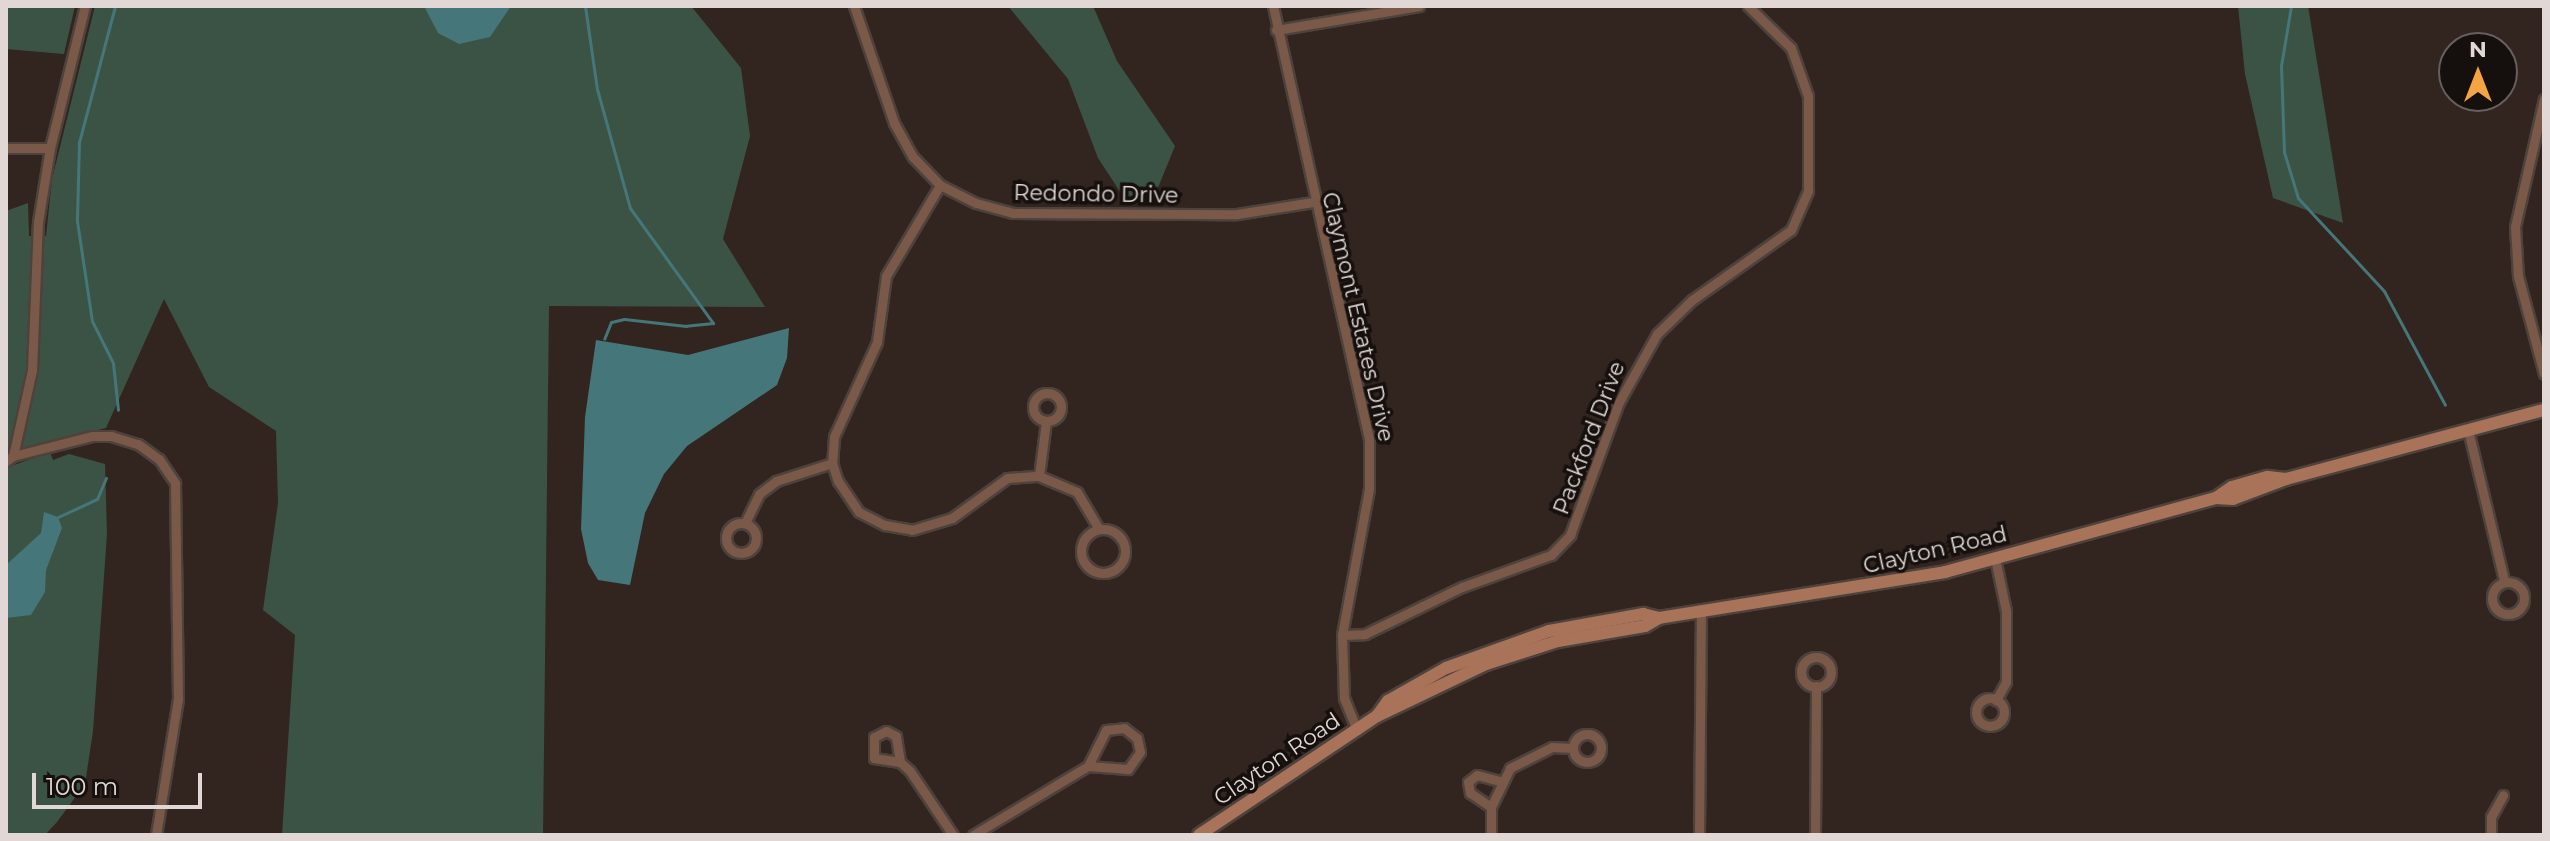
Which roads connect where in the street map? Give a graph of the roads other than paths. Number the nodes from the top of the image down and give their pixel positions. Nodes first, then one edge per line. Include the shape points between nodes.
1 (85, 6) edge
2 (854, 6) edge
3 (1273, 6) edge
4 (1419, 6) edge
5 (1748, 6) edge
6 (1276, 30) junction
7 (2544, 99) edge
8 (6, 148) edge
9 (50, 148) junction
10 (940, 185) junction
11 (1313, 202) junction
12 (2544, 374) edge
13 (2544, 410) edge
14 (1046, 421) dead end
15 (2468, 430) junction
16 (10, 458) edge
17 (832, 463) junction
18 (1039, 476) junction
19 (745, 523) dead end
20 (1099, 529) junction
21 (1995, 558) junction
22 (2504, 580) dead end
23 (1701, 612) junction
24 (1342, 635) junction
25 (1816, 686) dead end
26 (1996, 700) dead end
27 (1357, 730) junction
28 (1572, 748) dead end
29 (900, 762) dead end
30 (1088, 766) junction
31 (1500, 781) junction
32 (2503, 795) dead end
33 (1491, 807) junction
34 (156, 835) edge
35 (953, 835) edge
36 (973, 835) edge
37 (1199, 835) edge
38 (1491, 835) edge
39 (1699, 835) edge
40 (1815, 835) edge
41 (2491, 835) edge

1 - 9 street
2 - 10 street, Redondo Drive via 894,123 913,157
3 - 6 street, Claymont Estates Drive
4 - 6 street
5 - 24 street, Packford Drive via 1791,48 1808,96 1808,191 1791,230 1692,300 1657,334 1619,402 1570,535 1551,555 1462,587 1365,634
6 - 11 street, Claymont Estates Drive
7 - 12 street via 2515,227 2518,276
8 - 9 street
9 - 16 street via 38,222 32,370
10 - 11 street, Redondo Drive via 1013,213 1237,214
10 - 17 street via 892,259 877,342 839,422
11 - 24 street, Claymont Estates Drive via 1365,415 1371,462
13 - 15 main road, Clayton Road
14 - 18 street
15 - 21 main road, Clayton Road via 2286,479 2233,499 2216,498
15 - 22 street
16 - 34 street via 92,436 111,436 138,444 159,459 175,483 178,699
17 - 18 street via 859,512 912,530 952,518 1007,478
17 - 19 street via 776,481 759,494
18 - 20 street via 1077,492
20 - 20 street via 1085,539 1082,558 1094,571 1111,571 1123,561 1125,547 1117,534
21 - 23 main road, Clayton Road via 1878,586
21 - 26 street via 2006,611 2006,682
23 - 27 main road, Clayton Road via 1506,657
23 - 39 street
24 - 27 street, Claymont Estates Drive via 1344,698
25 - 40 street
27 - 37 main road, Clayton Road
28 - 31 street via 1563,745 1534,753
29 - 35 street
30 - 30 street via 1128,769 1138,758 1137,738 1124,728 1106,730
30 - 36 street
31 - 33 street
31 - 33 street via 1477,775 1468,782 1470,793
32 - 41 street via 2491,817
33 - 38 street

